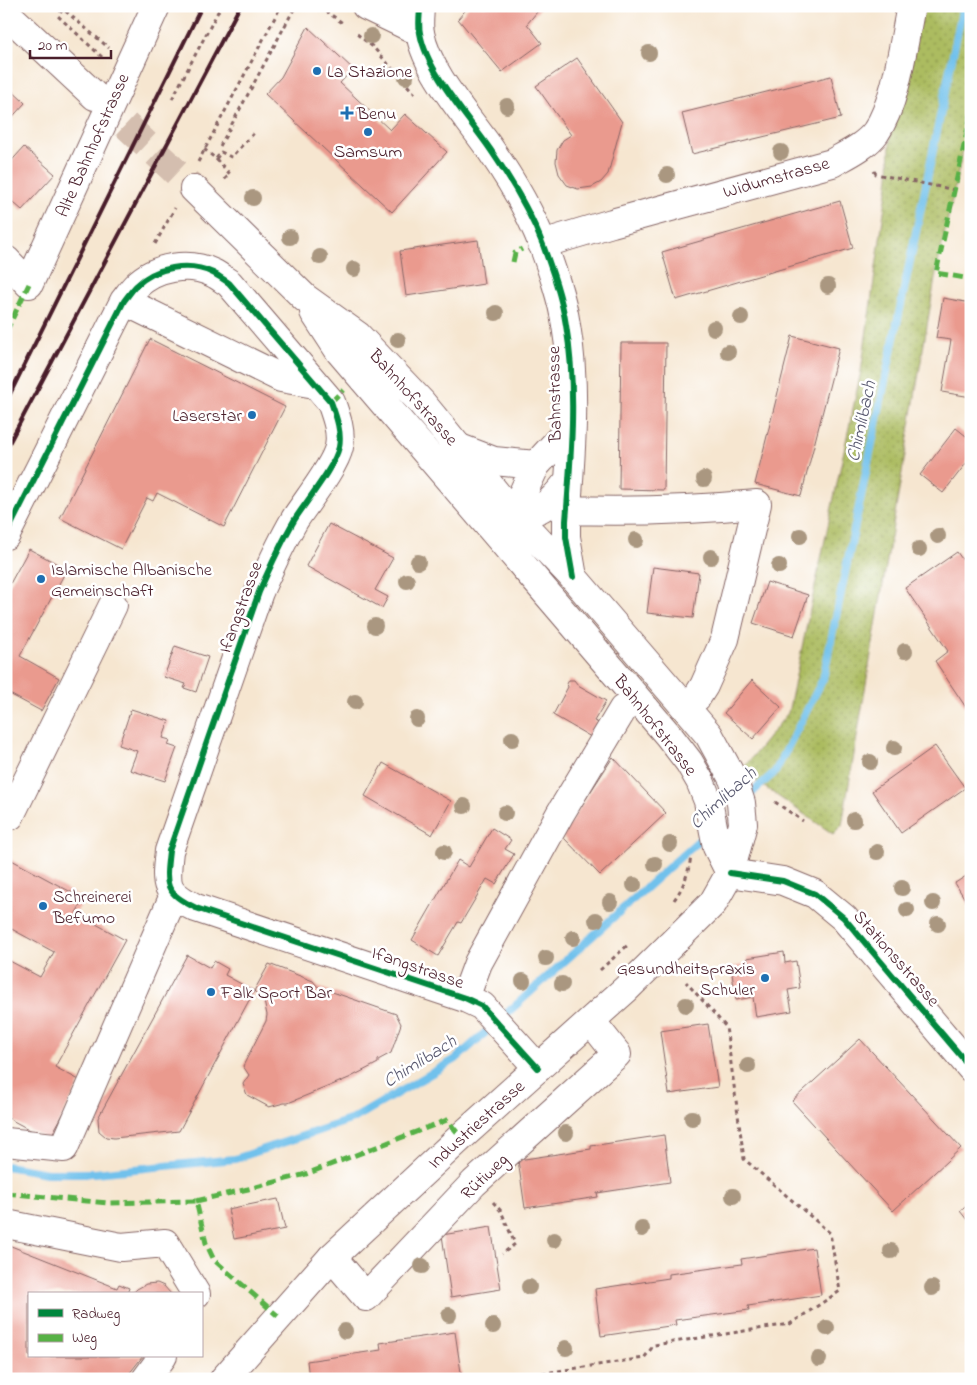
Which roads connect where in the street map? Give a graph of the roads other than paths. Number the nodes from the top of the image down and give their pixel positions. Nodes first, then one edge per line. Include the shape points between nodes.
1 (156, 6) edge
2 (366, 6) edge
3 (911, 6) edge
4 (6, 13) edge
5 (420, 19) edge
6 (95, 96) tunnel mouth
7 (195, 177) tunnel mouth
8 (542, 244) junction
9 (6, 260) edge
10 (304, 298) junction
11 (124, 301) junction
12 (315, 384) junction
13 (571, 427) junction
14 (460, 448) junction
15 (536, 465) junction
16 (569, 480) junction
17 (567, 510) junction
18 (478, 512) junction
19 (513, 514) junction
20 (6, 535) edge
21 (509, 548) junction
22 (573, 577) junction
23 (113, 605) dead end
24 (685, 707) junction
25 (623, 709) dead end
26 (6, 815) edge
27 (730, 873) junction
28 (174, 895) junction
29 (474, 1002) junction
30 (591, 1021) junction
31 (969, 1063) edge
32 (538, 1068) junction
33 (6, 1142) edge
34 (6, 1224) edge
35 (332, 1257) junction
36 (195, 1292) edge
37 (162, 1358) edge
38 (146, 1379) edge
39 (224, 1379) edge

1 - 9 street, Alte Bahnhofstrasse via 119,64 29,284
2 - 5 street
3 - 8 street, Widumstrasse via 891,102 875,133 860,146 832,163
4 - 6 street
5 - 8 street, Bahnstrasse via 424,50 526,208
7 - 10 street, Bahnhofstrasse
8 - 13 street, Bahnstrasse via 566,324 572,372
10 - 14 street, Bahnhofstrasse via 358,336
10 - 18 street, Bahnhofstrasse via 340,352
11 - 12 street via 281,378
11 - 12 street, Ifangstrasse via 137,286 163,271 193,267 212,273 229,284
11 - 20 street, Ifangstrasse
12 - 28 street, Ifangstrasse via 330,402 338,422 339,447 286,534 259,592 169,851 166,875
13 - 15 street, Bahnstrasse
13 - 16 street, Bahnstrasse
14 - 15 street, Bahnstrasse via 494,461
14 - 19 street, Bahnhofstrasse
15 - 19 street, Bahnstrasse
16 - 17 street, Bahnstrasse
16 - 19 street via 553,501 536,512
17 - 22 street, Bahnstrasse via 566,536
17 - 24 street via 618,512 757,504 724,639 704,686
18 - 19 street
18 - 21 street, Bahnhofstrasse
19 - 21 street, Bahnstrasse
19 - 22 street, Bahnhofstrasse
21 - 27 street, Bahnhofstrasse via 690,762 708,801 716,847
22 - 24 street, Bahnhofstrasse
23 - 26 street via 10,816
24 - 27 street, Bahnhofstrasse via 709,735 742,803 743,824
25 - 29 street via 560,814 478,963
27 - 30 street, Industriestrasse via 713,903
27 - 31 street, Stationsstrasse via 783,881 815,894 844,918
28 - 29 street, Ifangstrasse via 196,908
28 - 33 street via 64,1148
29 - 32 street, Ifangstrasse
30 - 32 street, Industriestrasse
30 - 35 street, Rütiweg via 617,1054 474,1183 366,1297
32 - 35 street, Industriestrasse
34 - 36 street via 120,1247 165,1243
35 - 39 street, Industriestrasse
37 - 38 street

